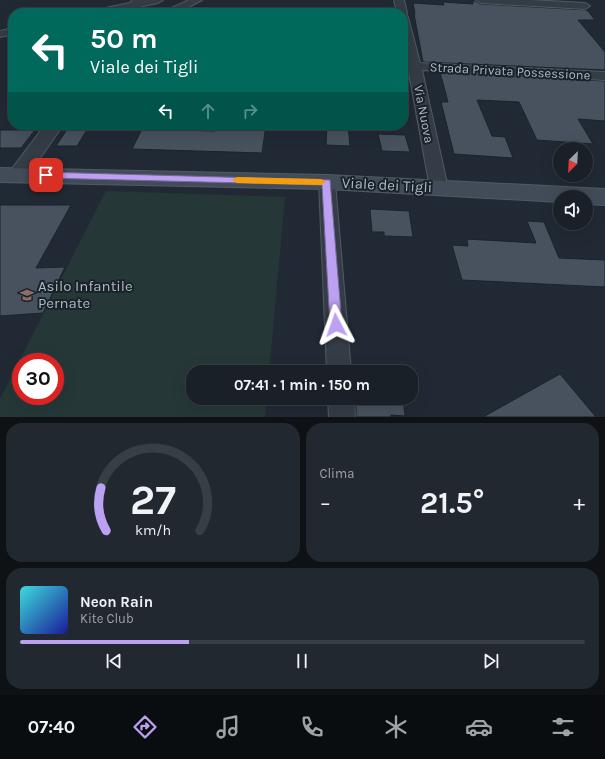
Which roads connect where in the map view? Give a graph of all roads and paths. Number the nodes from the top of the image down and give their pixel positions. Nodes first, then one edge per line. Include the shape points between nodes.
1 (158, 0) edge
2 (197, 0) edge
3 (481, 0) edge
4 (136, 6) edge
5 (585, 6) dead end
6 (125, 8) edge
7 (180, 8) edge
8 (408, 37) edge
9 (415, 66) junction
10 (605, 76) edge
11 (50, 130) edge
12 (9, 175) edge
13 (326, 182) junction
14 (439, 188) junction
15 (605, 197) edge
16 (339, 365) edge
17 (341, 405) edge
18 (342, 417) edge

1 - 4 street
2 - 7 street
3 - 5 street
4 - 6 street
8 - 9 street, Via Nuova
9 - 10 street, Strada Privata Possessione
9 - 14 street, Via Nuova
11 - 12 street
12 - 13 main road, Viale dei Tigli
13 - 14 main road, Viale dei Tigli
13 - 16 street
14 - 15 main road, Viale dei Tigli
17 - 18 street

